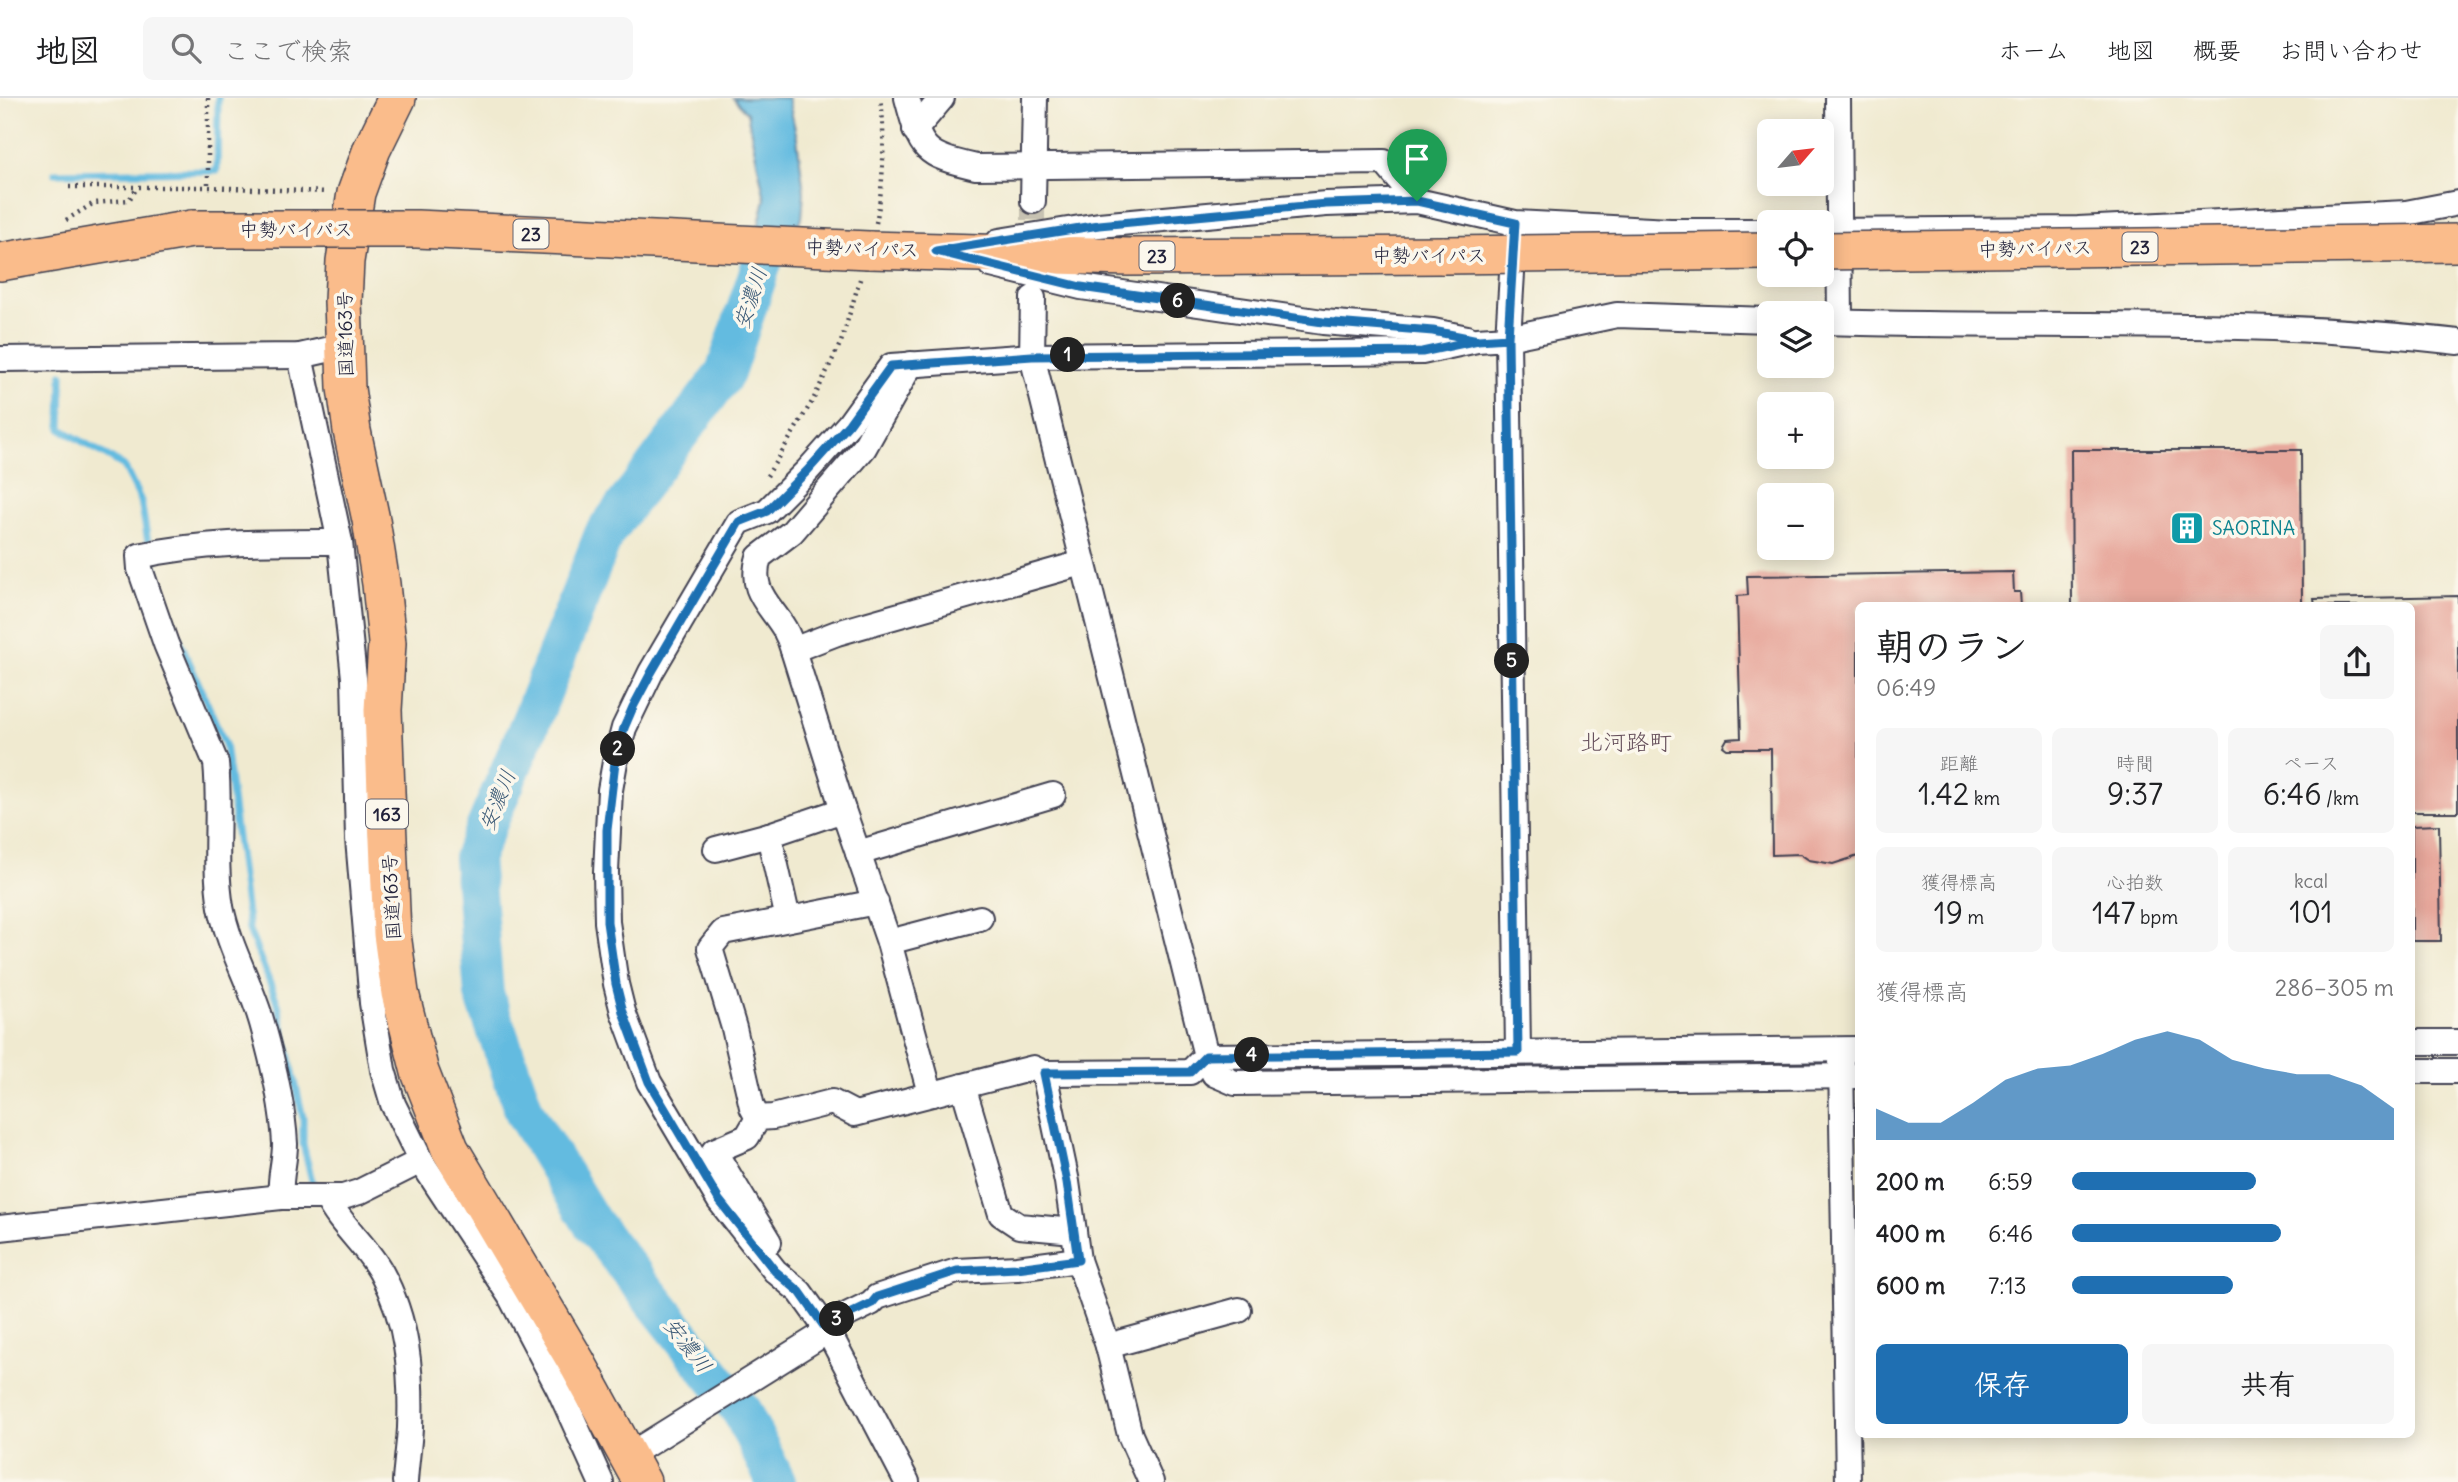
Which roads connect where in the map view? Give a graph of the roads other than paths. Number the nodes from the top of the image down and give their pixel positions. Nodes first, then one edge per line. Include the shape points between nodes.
1 (397, 98) edge
2 (906, 98) edge
3 (942, 98) edge
4 (1035, 98) edge
5 (1838, 98) edge
6 (915, 130) junction
7 (1034, 166) junction
8 (1033, 201) tunnel mouth
9 (1417, 201) junction
10 (2458, 203) edge
11 (1830, 210) edge
12 (1515, 223) junction
13 (1757, 231) edge
14 (1834, 237) edge
15 (1834, 237) edge
16 (2458, 243) edge
17 (936, 251) junction
18 (1757, 251) edge
19 (0, 262) edge
20 (1032, 298) dead end
21 (1757, 320) edge
22 (1834, 322) edge
23 (1508, 338) junction
24 (1478, 340) junction
25 (2458, 342) edge
26 (344, 345) junction
27 (300, 356) junction
28 (1032, 356) junction
29 (0, 359) edge
30 (911, 364) junction
31 (340, 542) junction
32 (1082, 563) junction
33 (793, 650) junction
34 (1054, 795) dead end
35 (843, 810) junction
36 (769, 835) junction
37 (716, 849) dead end
38 (858, 853) junction
39 (876, 902) junction
40 (980, 918) dead end
41 (788, 919) junction
42 (890, 942) junction
43 (2415, 1042) edge
44 (2458, 1042) edge
45 (1849, 1049) edge
46 (1518, 1052) junction
47 (1206, 1056) junction
48 (2415, 1071) edge
49 (2458, 1071) edge
50 (1044, 1073) junction
51 (1849, 1076) edge
52 (963, 1086) junction
53 (933, 1094) junction
54 (758, 1118) junction
55 (421, 1161) junction
56 (281, 1197) junction
57 (327, 1198) junction
58 (0, 1228) edge
59 (1074, 1231) junction
60 (1078, 1260) junction
61 (800, 1292) junction
62 (1239, 1310) dead end
63 (825, 1331) junction
64 (1108, 1346) junction
65 (632, 1459) edge
66 (405, 1482) edge
67 (601, 1482) edge
68 (907, 1482) edge
69 (1151, 1482) edge
70 (1847, 1482) edge

1 - 26 highway, 国道163号 / 163 via 356,193 345,261
2 - 6 street
3 - 6 street
4 - 7 street
5 - 11 street
6 - 7 street via 939,158 976,167
7 - 8 street
7 - 9 street via 1384,162
9 - 12 street
9 - 17 street via 1326,204 1099,225
10 - 14 street via 2406,213
12 - 13 street
12 - 23 street
15 - 16 highway, 中勢バイパス / 23, bridge
17 - 18 highway, 中勢バイパス / 23, bridge via 1128,257
17 - 19 highway, 中勢バイパス / 23, bridge via 416,229 192,229
17 - 24 street via 1081,287
20 - 28 street
21 - 23 street via 1617,315
22 - 25 street via 2231,327
23 - 24 street
23 - 46 street
24 - 28 street via 1422,352
26 - 27 street
26 - 65 highway, 国道163号 / 163 via 352,431 371,520 387,643 383,710 392,934 409,1035 450,1149
27 - 29 street
27 - 31 street
28 - 30 street
28 - 32 street
30 - 33 street via 864,448 792,532 759,557 755,583
30 - 61 street via 891,366 807,471 767,511 739,522 633,707 618,747 610,789 607,922 616,984 632,1038 649,1082 719,1200 775,1271
31 - 55 street via 354,678 358,839 372,1003 393,1104
31 - 56 street via 264,542 149,554 140,569 216,763 221,906 226,930 256,1001 275,1078 285,1146
32 - 33 street via 836,633
32 - 47 street
33 - 35 street
34 - 38 street
35 - 36 street
35 - 38 street
36 - 37 street
36 - 41 street
38 - 39 street
39 - 41 street
39 - 42 street
40 - 42 street
41 - 54 street via 723,932 710,948
42 - 53 street
43 - 44 street
45 - 46 street
45 - 51 street
46 - 47 street
47 - 50 street via 1190,1072
47 - 51 street via 1214,1074 1235,1083
48 - 49 street
50 - 52 street via 1033,1069
50 - 59 street
51 - 70 street
52 - 53 street
52 - 59 street via 1001,1214 1019,1226
53 - 54 street via 855,1114 832,1102
54 - 61 street via 747,1137 713,1151
55 - 57 street via 359,1192
55 - 67 street via 510,1296
56 - 57 street
56 - 58 street
57 - 66 street via 379,1268 404,1329 411,1374
59 - 60 street
60 - 63 street via 957,1271 877,1297
60 - 64 street
61 - 63 street
62 - 64 street
63 - 65 street
63 - 68 street
64 - 69 street via 1130,1435

